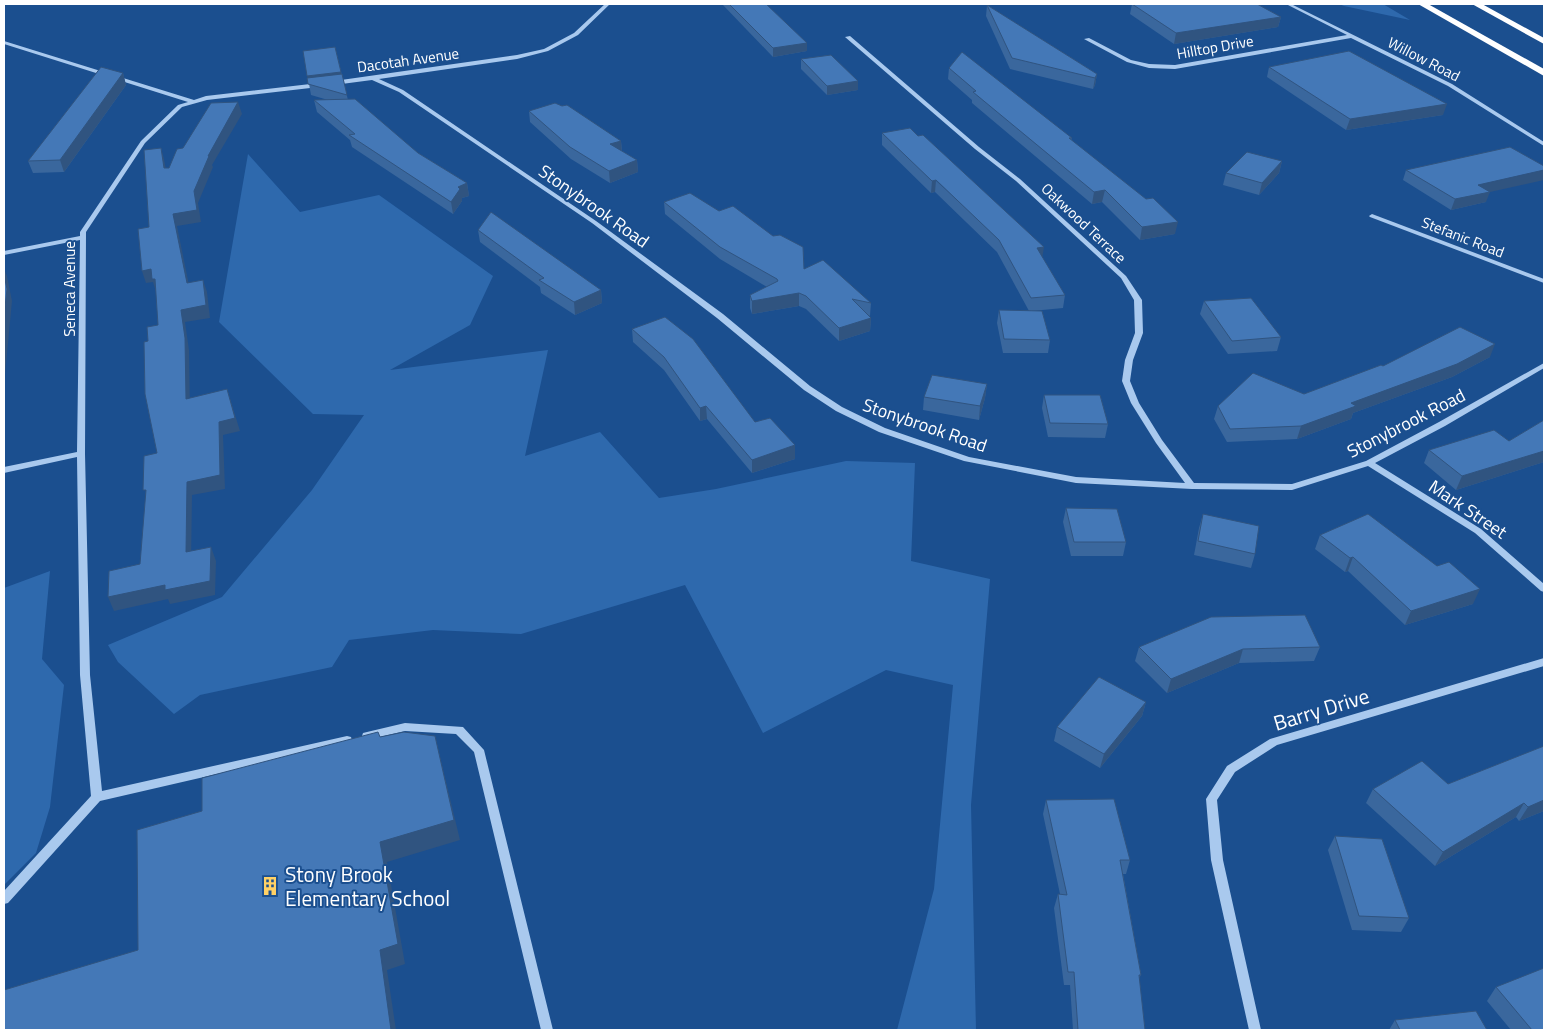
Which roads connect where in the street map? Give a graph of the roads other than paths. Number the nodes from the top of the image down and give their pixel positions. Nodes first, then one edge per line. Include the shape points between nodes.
1 (608, 4) edge
2 (1288, 4) edge
3 (1422, 4) edge
4 (1476, 4) edge
5 (1352, 36) junction
6 (848, 37) dead end
7 (1087, 39) dead end
8 (1544, 41) edge
9 (4, 42) edge
10 (1544, 74) edge
11 (373, 78) junction
12 (195, 102) junction
13 (1544, 144) edge
14 (1372, 216) dead end
15 (83, 237) junction
16 (4, 253) edge
17 (1544, 281) edge
18 (1544, 365) edge
19 (82, 454) junction
20 (1370, 463) junction
21 (4, 470) edge
22 (1192, 486) junction
23 (1544, 589) edge
24 (1544, 662) edge
25 (97, 797) junction
26 (4, 899) edge
27 (547, 1030) edge
28 (1254, 1030) edge

1 - 11 street, Dacotah Avenue via 576,34 546,50
2 - 5 street, Willow Road
3 - 10 highway
4 - 8 highway
5 - 7 street, Hilltop Drive via 1175,67 1129,61
5 - 13 street, Willow Road via 1450,85
6 - 22 street, Oakwood Terrace via 1018,180 1124,277 1138,300 1139,333 1126,380 1140,411
9 - 12 street
11 - 12 street, Dacotah Avenue
11 - 22 street, Stonybrook Road via 401,91 594,222 720,316 807,388 839,409 882,430 967,459 1076,480
12 - 15 street, Seneca Avenue via 180,106 143,142 83,232
14 - 17 street, Stefanic Road
15 - 16 street
15 - 19 street, Seneca Avenue
18 - 20 street, Stonybrook Road
19 - 21 street
19 - 25 street, Seneca Avenue via 85,675
20 - 22 street, Stonybrook Road via 1292,487
20 - 23 street, Mark Street via 1478,530
24 - 28 street, Barry Drive via 1274,742 1231,769 1211,799 1216,852
25 - 26 street
25 - 27 street via 405,727 459,730 479,750

